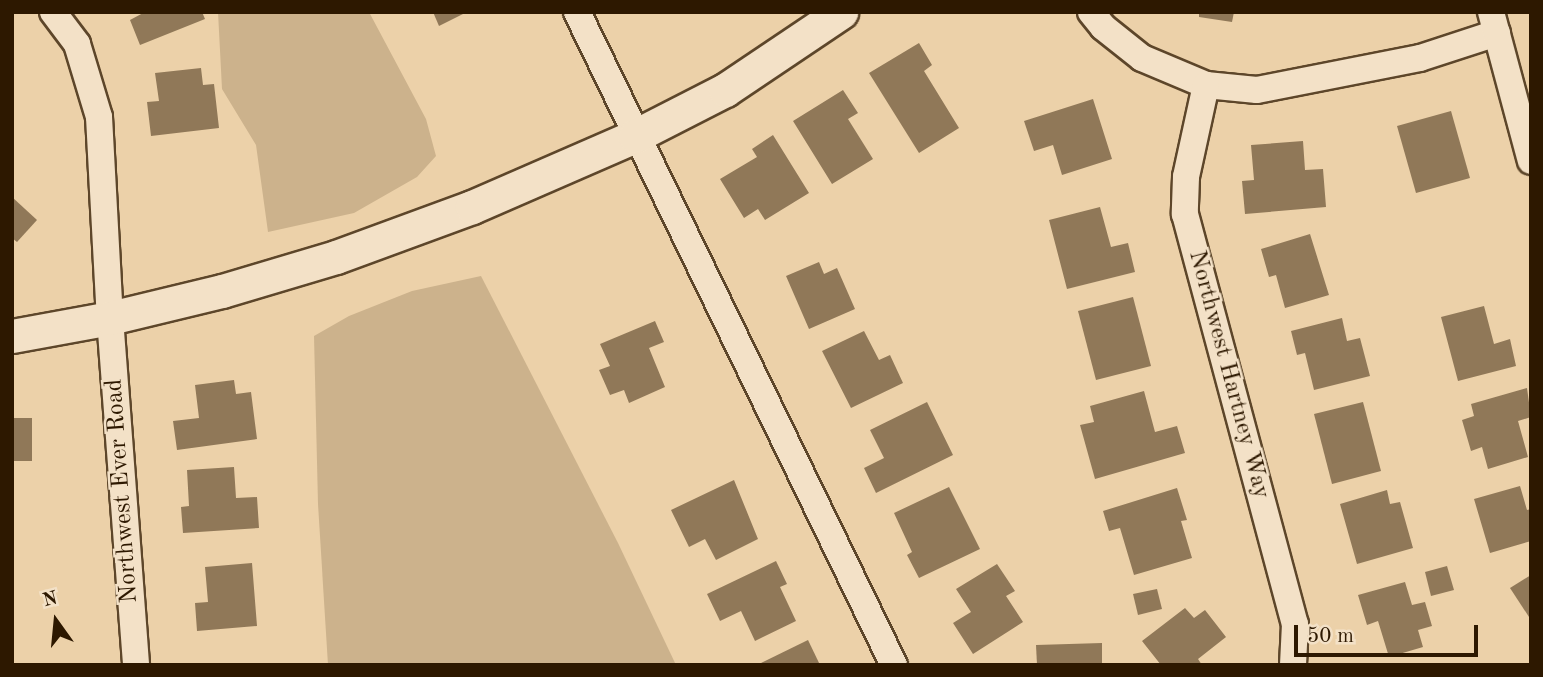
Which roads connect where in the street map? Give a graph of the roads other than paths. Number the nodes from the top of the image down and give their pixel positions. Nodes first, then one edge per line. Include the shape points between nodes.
1 (53, 12) edge
2 (577, 12) edge
3 (841, 12) edge
4 (1091, 12) edge
5 (1494, 23) edge
6 (1206, 85) junction
7 (635, 136) junction
8 (1531, 161) edge
9 (110, 318) junction
10 (12, 336) edge
11 (136, 665) edge
12 (894, 665) edge
13 (1293, 665) edge

1 - 9 street, Northwest Ever Road via 77,44 99,117
2 - 7 street
3 - 7 street via 725,90
4 - 6 street via 1142,58
5 - 6 street via 1420,58 1257,90
5 - 8 street
6 - 13 street, Northwest Hartney Way via 1186,177 1185,214 1295,624
7 - 9 street via 472,208 336,257
7 - 12 street
9 - 10 street
9 - 11 street, Northwest Ever Road

